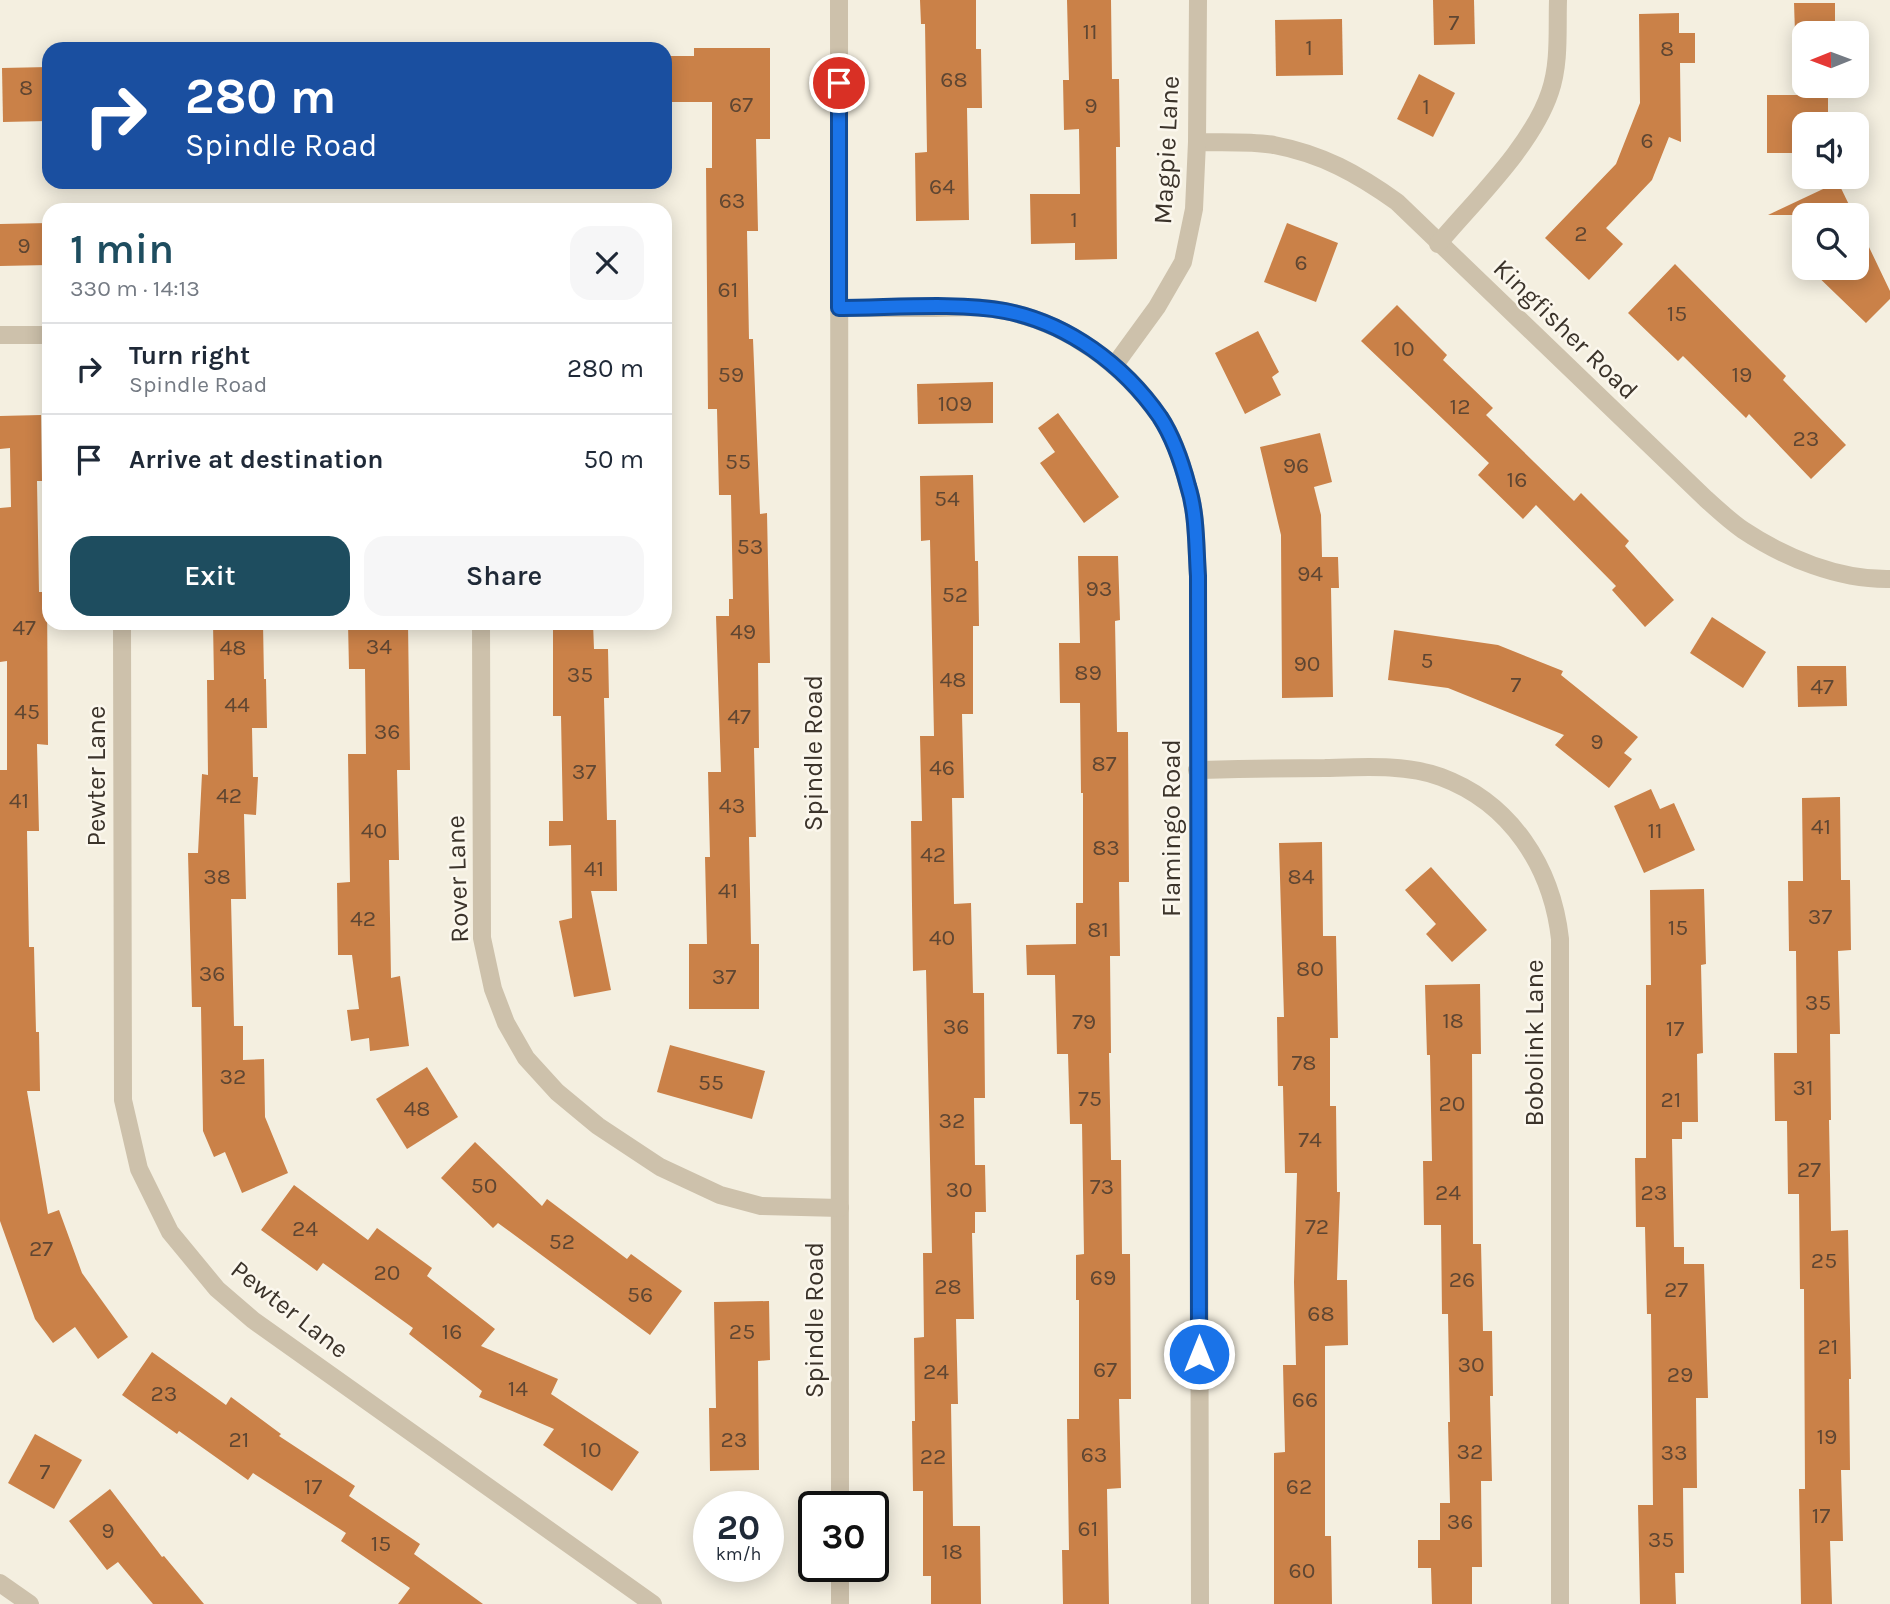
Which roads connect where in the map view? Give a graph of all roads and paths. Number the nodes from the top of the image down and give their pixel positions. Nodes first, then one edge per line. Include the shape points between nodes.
1 (839, 0) edge
2 (1198, 0) edge
3 (1558, 0) edge
4 (1197, 142) junction
5 (1438, 244) junction
6 (839, 308) junction
7 (0, 335) edge
8 (42, 335) edge
9 (1114, 366) junction
10 (1890, 579) edge
11 (122, 630) edge
12 (481, 630) edge
13 (1197, 769) junction
14 (840, 1209) junction
15 (840, 1491) edge
16 (840, 1582) edge
17 (0, 1583) edge
18 (30, 1604) edge
19 (653, 1604) edge
20 (840, 1604) edge
21 (1200, 1604) edge
22 (1560, 1604) edge

1 - 6 street, Spindle Road
2 - 4 street, Magpie Lane
3 - 5 street via 1557,61 1550,93 1524,142
4 - 5 street, Kingfisher Road via 1272,145 1330,161 1397,202
4 - 9 street, Magpie Lane via 1194,209 1182,262 1157,307
5 - 10 street, Kingfisher Road via 1742,530 1786,555 1842,574
6 - 9 street, Flamingo Road via 1004,311 1065,331
6 - 14 street, Spindle Road
7 - 8 street
9 - 13 street, Flamingo Road via 1161,418 1189,488 1198,576
11 - 19 street, Pewter Lane via 123,1100 139,1169 170,1232 217,1289 253,1320
12 - 14 street, Rover Lane via 482,937 493,989 526,1058 598,1126 660,1167 720,1195 761,1206
13 - 21 street, Flamingo Road
13 - 22 street, Bobolink Lane via 1386,767 1440,776 1478,794 1502,814 1524,838 1543,870 1557,910 1560,939
14 - 15 street, Spindle Road
16 - 20 street
17 - 18 street

